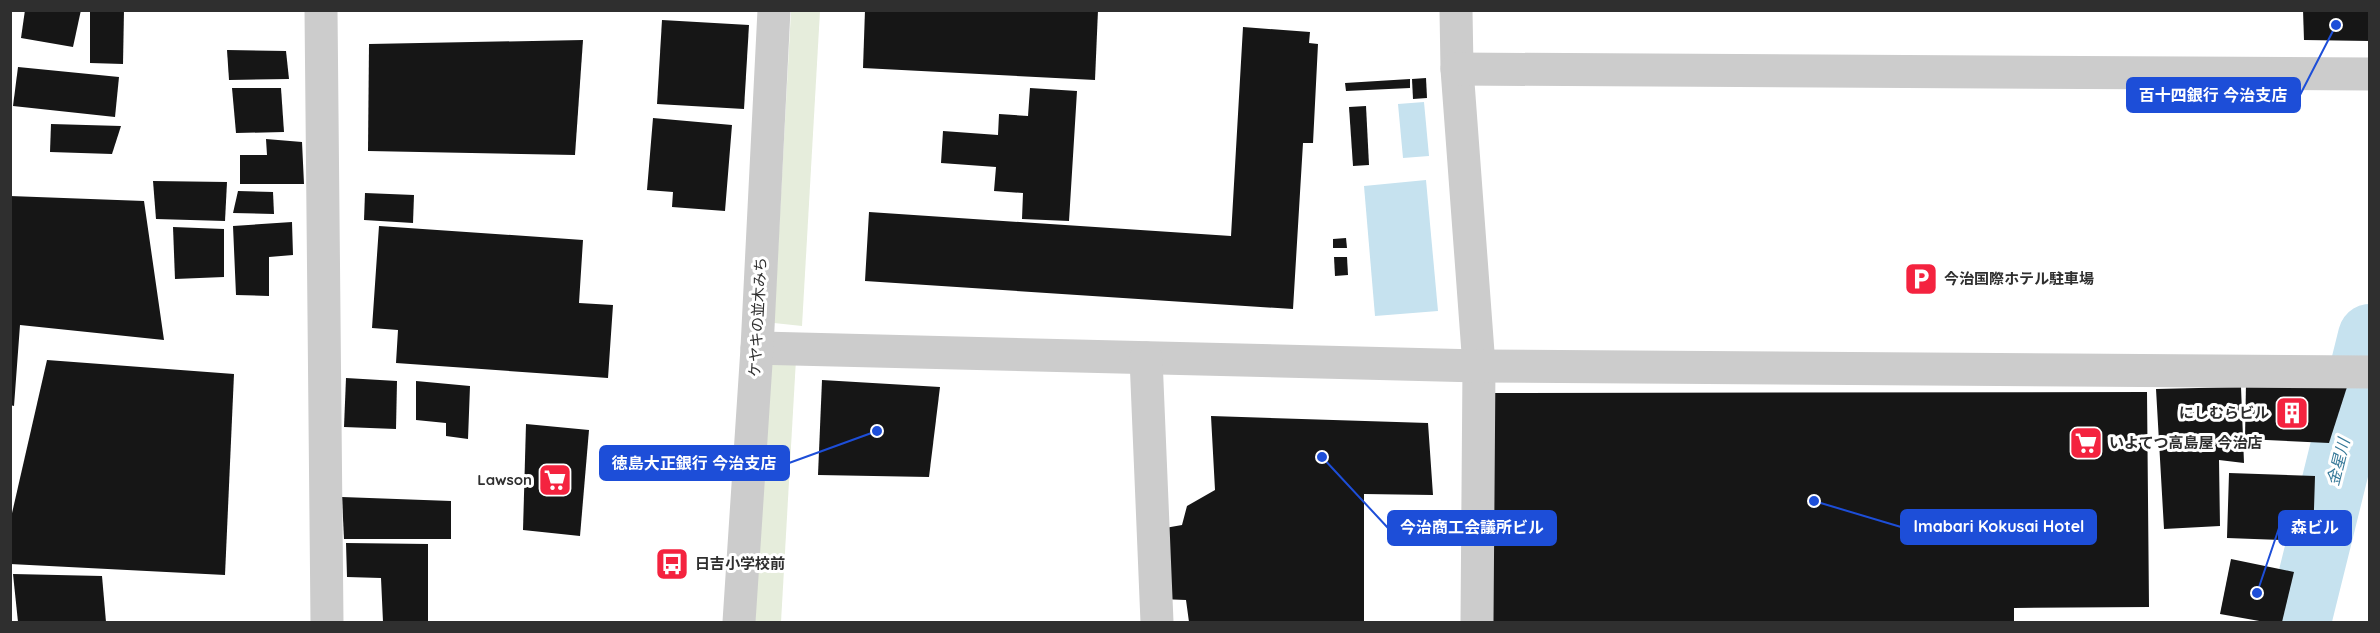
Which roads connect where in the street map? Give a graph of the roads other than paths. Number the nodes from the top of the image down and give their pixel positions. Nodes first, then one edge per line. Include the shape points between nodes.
1 (321, 10) edge
2 (774, 10) edge
3 (1456, 10) edge
4 (1457, 69) junction
5 (2370, 74) edge
6 (757, 348) junction
7 (1146, 357) junction
8 (1479, 366) junction
9 (2370, 372) edge
10 (327, 622) edge
11 (739, 622) edge
12 (1157, 622) edge
13 (1477, 622) edge

1 - 10 street
2 - 6 street, ケヤキの並木みち
3 - 4 street
4 - 5 street
4 - 8 street
6 - 7 street
6 - 11 street, ケヤキの並木みち
7 - 8 street
7 - 12 street
8 - 9 street
8 - 13 street

